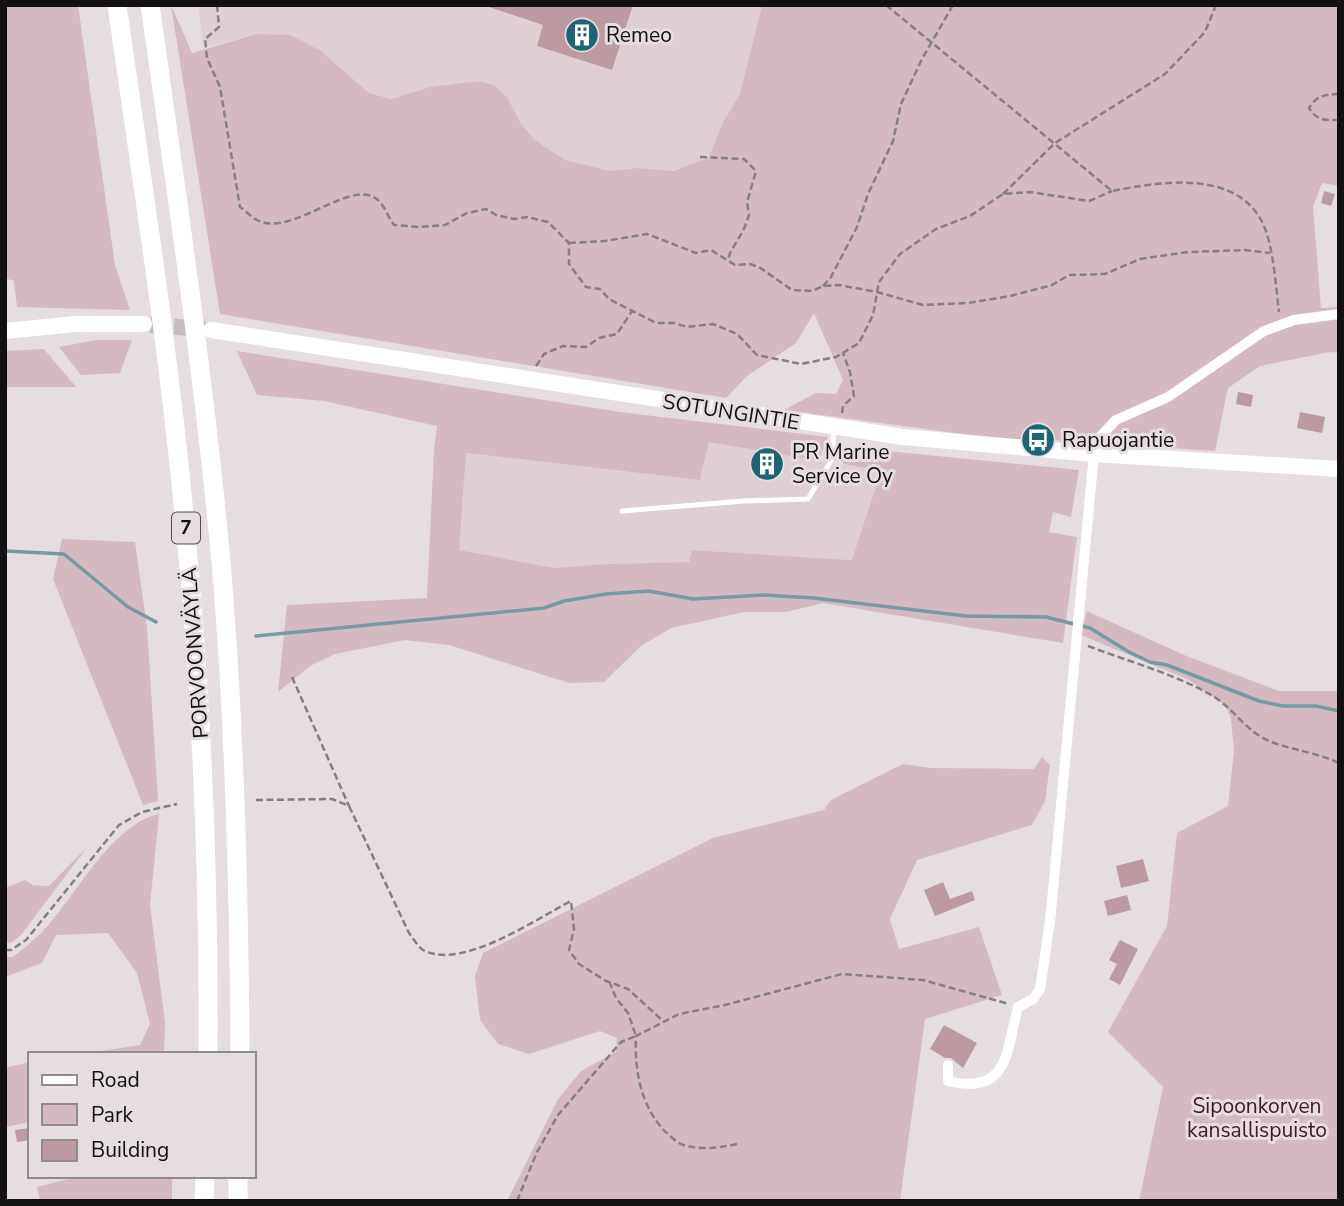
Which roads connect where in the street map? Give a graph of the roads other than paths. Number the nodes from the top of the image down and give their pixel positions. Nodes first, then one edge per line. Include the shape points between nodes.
1 (117, 5) edge
2 (150, 5) edge
3 (1339, 314) edge
4 (144, 324) tunnel mouth
5 (211, 330) tunnel mouth
6 (5, 331) edge
7 (838, 423) junction
8 (1094, 454) junction
9 (1339, 469) edge
10 (622, 511) dead end
11 (208, 1052) edge
12 (240, 1052) edge
13 (948, 1065) dead end
14 (205, 1178) edge
15 (239, 1178) edge
16 (204, 1201) edge
17 (238, 1201) edge

1 - 11 highway, PORVOONVÄYLÄ / 7 via 165,351 192,599 204,818
2 - 12 highway, PORVOONVÄYLÄ / 7 via 197,348 220,559 237,808
3 - 8 street via 1294,320 1264,331 1168,397 1116,419 1100,437
4 - 6 street
5 - 7 street, SOTUNGINTIE
7 - 8 street, SOTUNGINTIE via 995,447
7 - 10 lane via 831,461 808,499
8 - 9 street, SOTUNGINTIE
8 - 13 street via 1052,909 1040,989 1018,1007 1006,1062 993,1078 976,1084 948,1081
14 - 16 highway
15 - 17 highway

